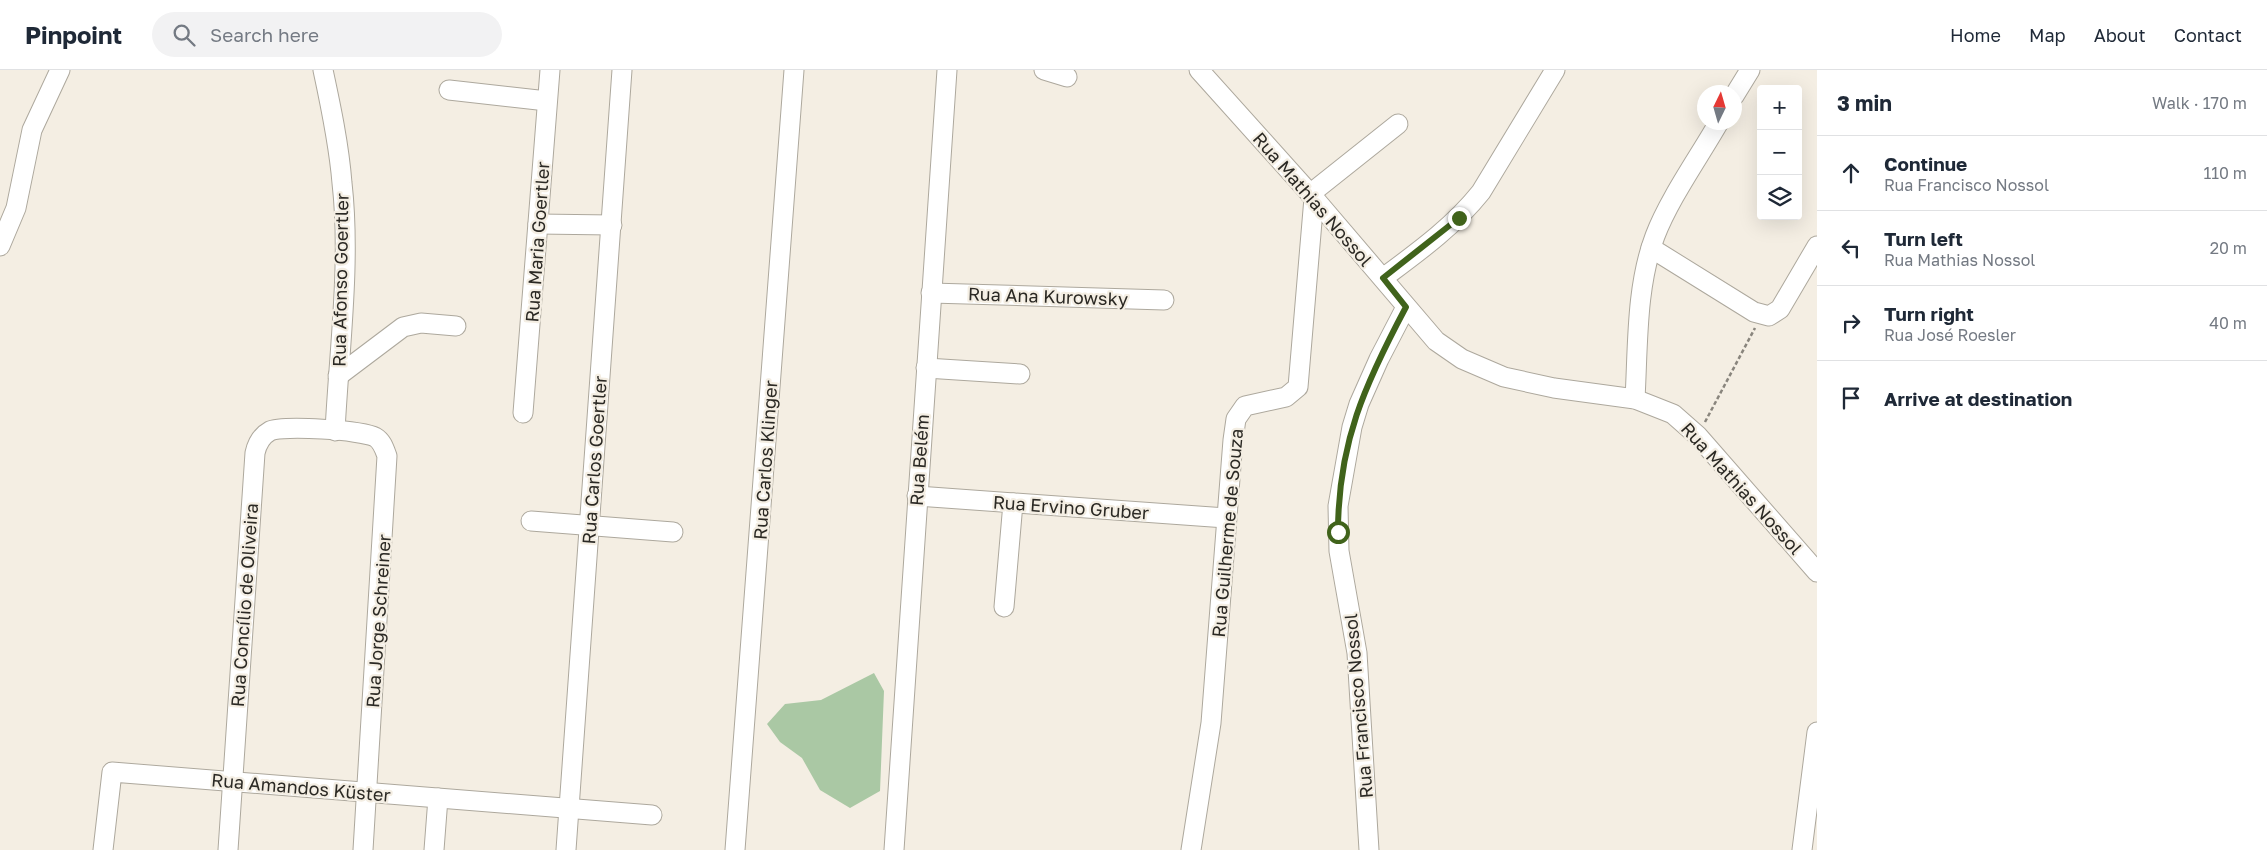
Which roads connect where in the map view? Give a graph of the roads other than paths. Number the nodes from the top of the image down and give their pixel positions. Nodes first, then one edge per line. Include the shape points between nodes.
1 (60, 70) edge
2 (323, 70) edge
3 (550, 70) edge
4 (622, 70) edge
5 (794, 70) edge
6 (947, 70) edge
7 (1044, 70) edge
8 (1198, 70) edge
9 (1555, 70) edge
10 (1750, 70) edge
11 (1067, 76) dead end
12 (1741, 85) edge
13 (449, 90) dead end
14 (548, 101) junction
15 (1398, 124) dead end
16 (1714, 130) edge
17 (1312, 196) junction
18 (538, 224) junction
19 (612, 225) junction
20 (0, 246) edge
21 (1817, 246) edge
22 (1651, 248) junction
23 (1383, 278) junction
24 (931, 293) junction
25 (1164, 300) dead end
26 (1406, 307) junction
27 (456, 326) dead end
28 (926, 368) junction
29 (1020, 374) dead end
30 (338, 376) junction
31 (1635, 398) junction
32 (523, 413) dead end
33 (335, 431) junction
34 (917, 496) junction
35 (1013, 503) junction
36 (1226, 518) junction
37 (530, 521) dead end
38 (590, 525) junction
39 (674, 532) dead end
40 (1817, 572) edge
41 (1004, 607) dead end
42 (1816, 740) edge
43 (232, 781) junction
44 (367, 792) junction
45 (438, 798) junction
46 (568, 809) junction
47 (652, 815) dead end
48 (103, 850) edge
49 (228, 850) edge
50 (363, 850) edge
51 (434, 850) edge
52 (566, 850) edge
53 (735, 850) edge
54 (894, 850) edge
55 (1192, 850) edge
56 (1369, 850) edge
57 (1802, 850) edge

1 - 20 street via 32,130 16,208
2 - 30 street, Rua Afonso Goertler via 343,184 345,244
3 - 14 street, Rua Maria Goertler
4 - 19 street, Rua Carlos Goertler
5 - 53 street, Rua Carlos Klinger
6 - 24 street, Rua Belém
7 - 11 street
8 - 17 street, Rua Mathias Nossol
9 - 23 street via 1493,174 1470,206 1445,231
10 - 12 street
13 - 14 street
14 - 18 street, Rua Maria Goertler
15 - 17 street
16 - 22 street via 1662,220
17 - 23 street, Rua Mathias Nossol
17 - 36 street, Rua Guilherme de Souza via 1298,387 1286,397 1250,403 1239,413 1233,440
18 - 19 street
18 - 32 street, Rua Maria Goertler
19 - 38 street, Rua Carlos Goertler
21 - 22 street via 1780,309 1769,316 1762,316
22 - 31 street via 1642,300
23 - 26 street, Rua Mathias Nossol
24 - 25 street, Rua Ana Kurowsky
24 - 28 street, Rua Belém
26 - 31 street, Rua Mathias Nossol via 1436,341 1462,359 1504,377 1538,385
26 - 56 street, Rua Francisco Nossol via 1359,404 1350,435 1338,506 1339,550 1357,653
27 - 30 street via 421,323 403,327
28 - 29 street
28 - 34 street, Rua Belém
30 - 33 street, Rua Afonso Goertler
31 - 40 street, Rua Mathias Nossol via 1673,414 1698,436
33 - 43 street, Rua Concílio de Oliveira via 279,429 270,431 257,445
33 - 44 street, Rua Jorge Schreiner via 375,437 387,456
34 - 35 street, Rua Ervino Gruber
34 - 54 street, Rua Belém
35 - 36 street, Rua Ervino Gruber
35 - 41 street
36 - 55 street, Rua Guilherme de Souza via 1211,723
37 - 38 street
38 - 39 street
38 - 46 street, Rua Carlos Goertler
42 - 57 street
43 - 44 street, Rua Amandos Küster
43 - 48 street, Rua Amandos Küster via 112,772
43 - 49 street, Rua Concílio de Oliveira
44 - 45 street, Rua Amandos Küster
44 - 50 street, Rua Jorge Schreiner
45 - 46 street, Rua Amandos Küster
45 - 51 street
46 - 47 street, Rua Amandos Küster
46 - 52 street, Rua Carlos Goertler

